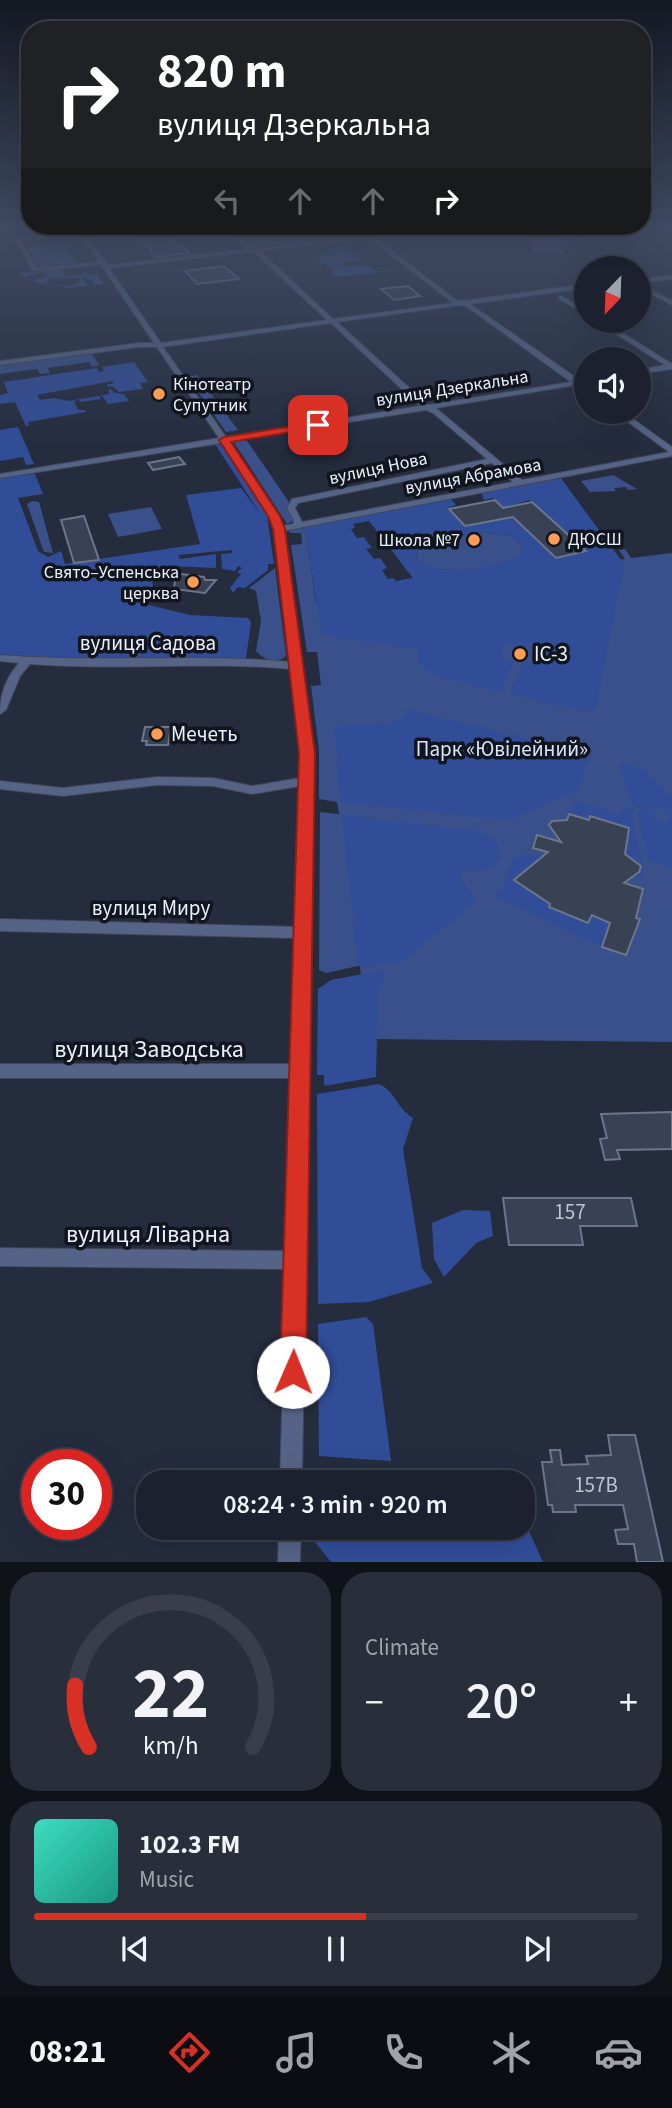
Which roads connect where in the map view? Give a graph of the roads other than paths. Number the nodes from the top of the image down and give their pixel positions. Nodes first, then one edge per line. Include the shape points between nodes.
1 (133, 303) edge
2 (312, 303) edge
3 (459, 303) joint
4 (476, 303) edge
5 (468, 304) junction
6 (332, 321) junction
7 (618, 333) edge
8 (164, 344) junction
9 (0, 363) edge
10 (672, 367) edge
11 (651, 370) edge
12 (574, 380) edge
13 (574, 384) edge
14 (428, 408) junction
15 (634, 424) edge
16 (224, 440) junction
17 (672, 452) edge
18 (494, 460) junction
19 (0, 476) edge
20 (520, 483) junction
21 (298, 524) junction
22 (279, 529) junction
23 (0, 658) edge
24 (25, 663) junction
25 (297, 666) junction
26 (0, 710) edge
27 (306, 781) junction
28 (0, 785) edge
29 (0, 925) edge
30 (303, 933) junction
31 (0, 1071) edge
32 (299, 1071) junction
33 (0, 1257) edge
34 (295, 1260) junction
35 (291, 1470) edge
36 (290, 1540) edge
37 (289, 1562) edge

1 - 8 street
2 - 6 street
3 - 5 street
3 - 6 street
4 - 5 street
5 - 6 street
5 - 12 street
6 - 8 street
6 - 14 street
7 - 10 street
8 - 9 street
8 - 16 street
10 - 11 street
13 - 14 street, вулиця Дзеркальна
14 - 16 street, вулиця Дзеркальна
14 - 18 street
15 - 17 street
16 - 19 street, вулиця Дзеркальна
16 - 22 street
17 - 20 street, вулиця Абрамова
18 - 20 street
18 - 21 street, вулиця Нова via 295,501 291,508
20 - 21 street, вулиця Абрамова
21 - 22 street, вулиця Абрамова
22 - 25 street
23 - 24 street, вулиця Садова
24 - 25 street, вулиця Садова via 255,661
24 - 26 street
25 - 27 street
27 - 28 street via 251,790 213,782 157,781 63,792
27 - 30 street
29 - 30 street, вулиця Миру
30 - 32 street
31 - 32 street, вулиця Заводська
32 - 34 street
33 - 34 street, вулиця Ліварна
34 - 35 street
36 - 37 street

